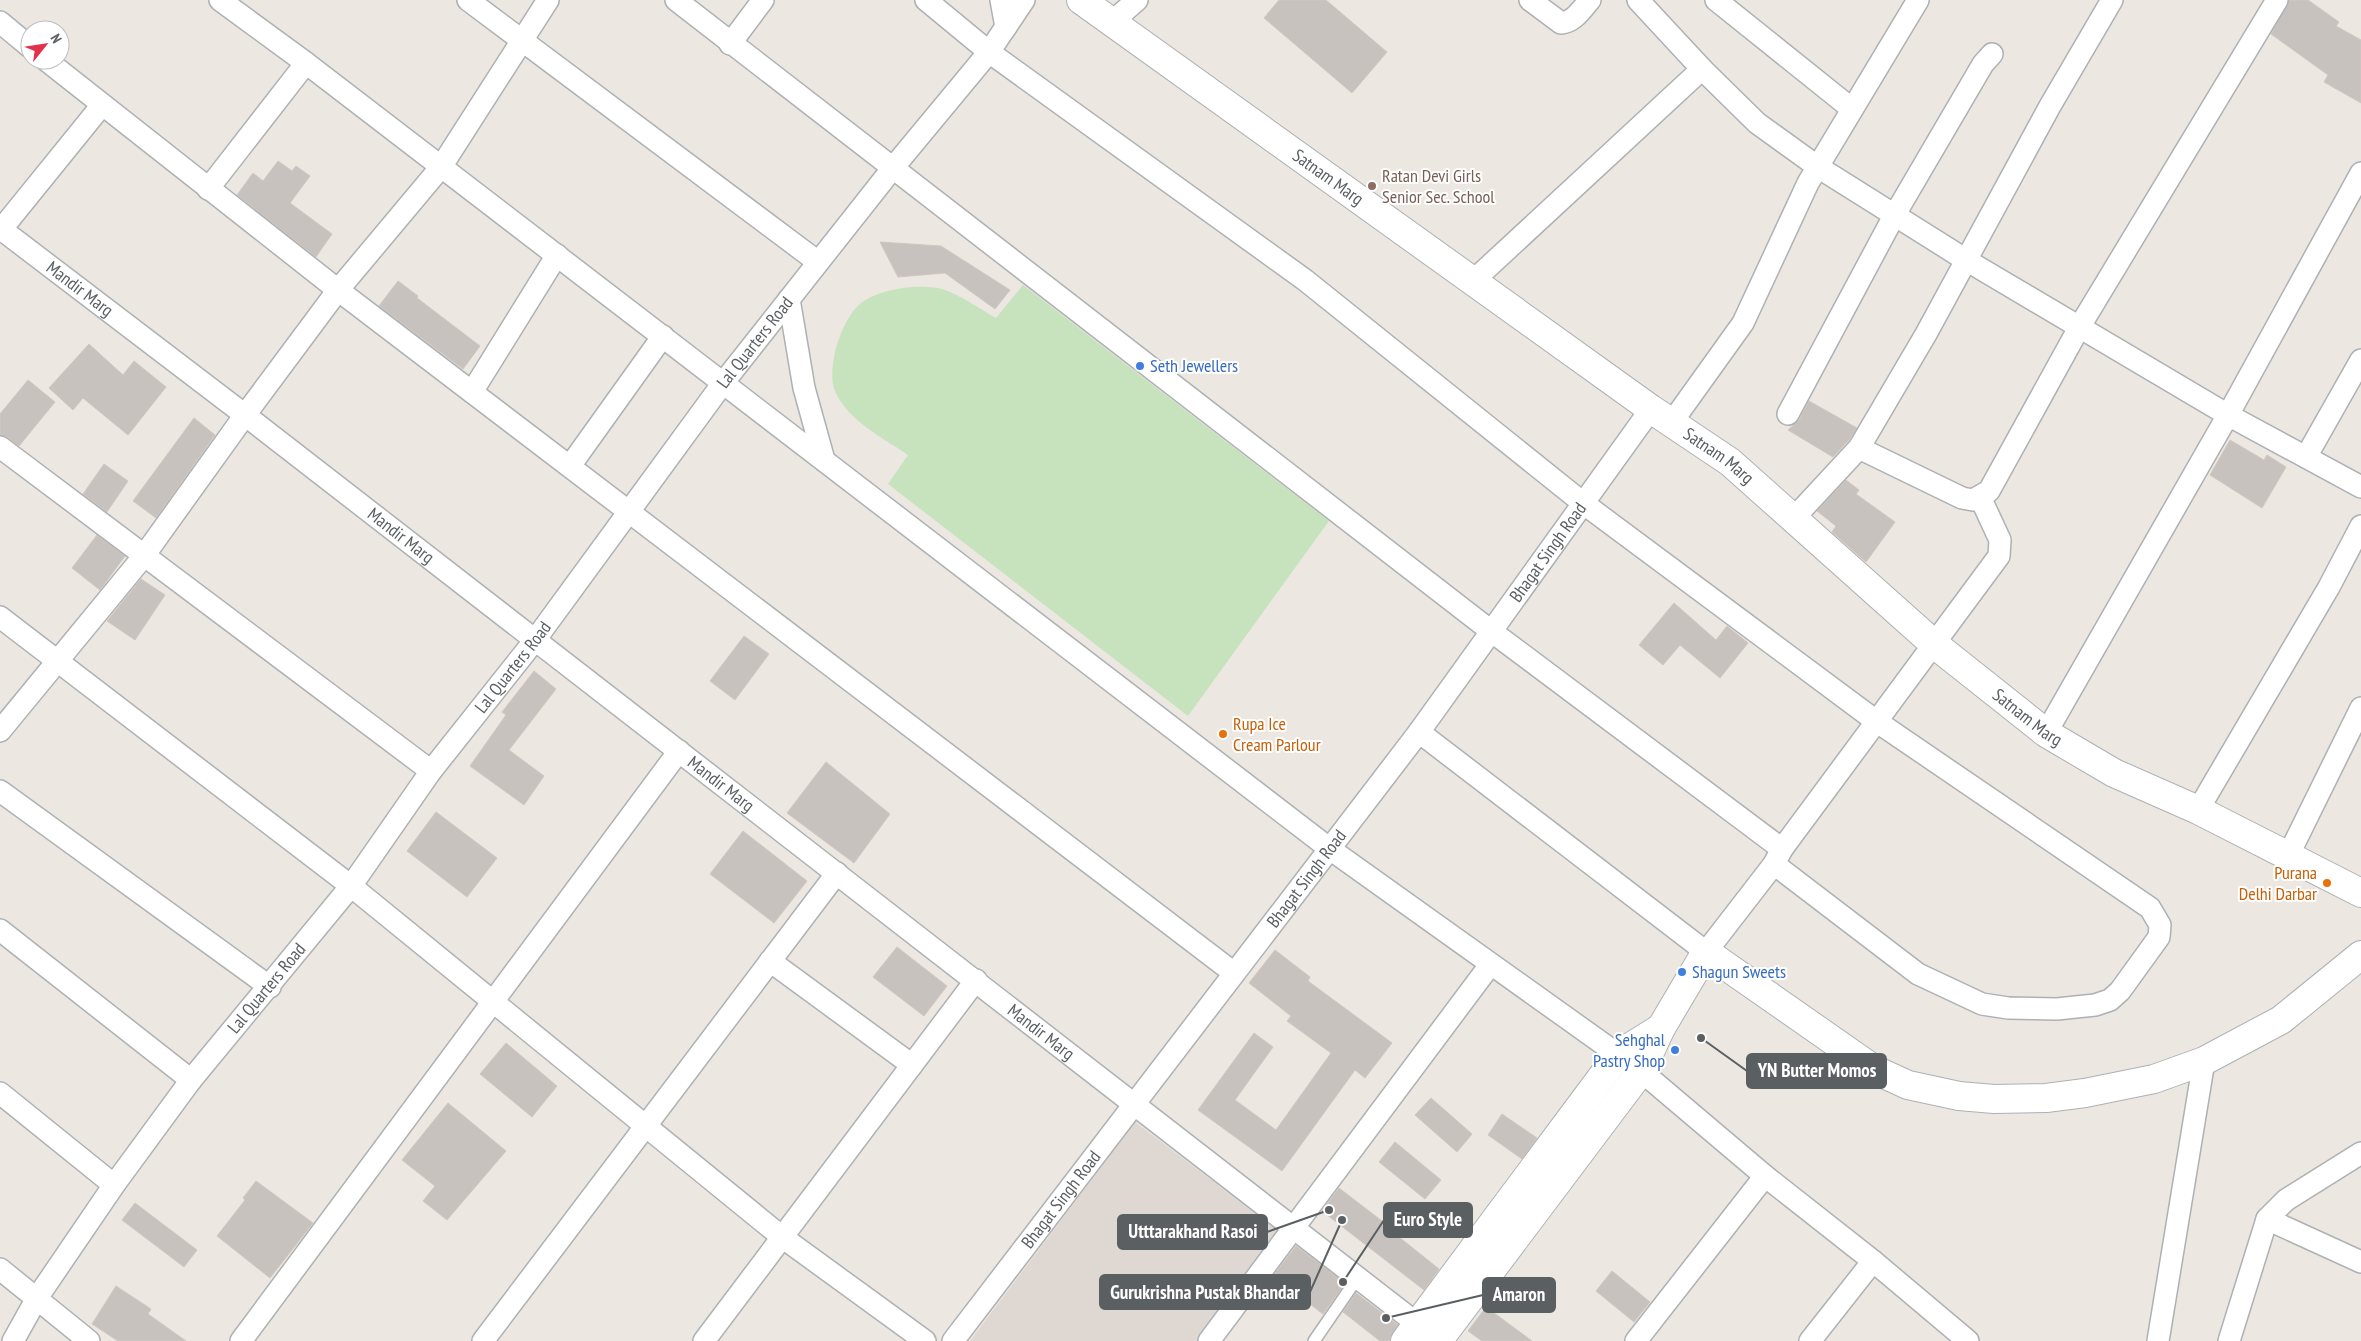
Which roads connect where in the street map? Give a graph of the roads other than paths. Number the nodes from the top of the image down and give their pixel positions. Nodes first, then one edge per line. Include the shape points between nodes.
1 (220, 0) edge
2 (468, 0) edge
3 (548, 0) edge
4 (676, 0) edge
5 (764, 0) edge
6 (926, 0) edge
7 (1001, 0) edge
8 (1024, 0) edge
9 (1081, 0) edge
10 (1137, 0) edge
11 (1530, 0) edge
12 (1590, 0) edge
13 (1638, 0) edge
14 (1716, 0) edge
15 (1918, 0) edge
16 (2112, 0) edge
17 (2277, 0) edge
18 (0, 22) edge
19 (1113, 22) junction
20 (1006, 27) junction
21 (20, 39) edge
22 (521, 40) junction
23 (730, 44) junction
24 (989, 52) junction
25 (1992, 54) dead end
26 (306, 63) junction
27 (1702, 69) junction
28 (58, 70) edge
29 (102, 105) junction
30 (1852, 109) junction
31 (441, 167) junction
32 (1818, 167) junction
33 (892, 169) junction
34 (2361, 173) edge
35 (208, 189) junction
36 (1894, 216) junction
37 (1, 230) edge
38 (557, 255) junction
39 (1966, 260) junction
40 (818, 262) junction
41 (1473, 281) junction
42 (338, 290) junction
43 (789, 299) junction
44 (2080, 326) junction
45 (663, 336) junction
46 (2361, 360) edge
47 (723, 383) junction
48 (472, 392) junction
49 (1788, 414) dead end
50 (244, 415) junction
51 (1661, 415) junction
52 (2228, 415) junction
53 (0, 447) edge
54 (1859, 448) junction
55 (2306, 457) junction
56 (824, 460) junction
57 (570, 466) junction
58 (2361, 487) edge
59 (1980, 497) junction
60 (1583, 503) junction
61 (630, 511) junction
62 (1793, 519) junction
63 (2361, 526) edge
64 (143, 557) junction
65 (0, 617) edge
66 (1491, 631) junction
67 (535, 640) junction
68 (1934, 644) junction
69 (56, 661) junction
70 (2361, 708) edge
71 (1876, 721) junction
72 (0, 730) edge
73 (1418, 732) junction
74 (2046, 733) junction
75 (679, 751) junction
76 (431, 771) junction
77 (0, 790) edge
78 (2198, 810) junction
79 (1330, 849) junction
80 (2288, 856) junction
81 (1778, 857) junction
82 (837, 873) junction
83 (351, 886) junction
84 (2359, 887) edge
85 (0, 930) edge
86 (1706, 952) junction
87 (2361, 956) edge
88 (770, 961) junction
89 (1490, 965) junction
90 (1234, 973) junction
91 (976, 980) junction
92 (270, 987) junction
93 (494, 1001) junction
94 (1661, 1028) junction
95 (1619, 1054) junction
96 (2204, 1061) junction
97 (912, 1065) junction
98 (1641, 1071) junction
99 (191, 1080) junction
100 (0, 1093) edge
101 (1134, 1103) junction
102 (646, 1125) junction
103 (2361, 1153) edge
104 (1765, 1176) junction
105 (114, 1185) junction
106 (2268, 1219) junction
107 (1293, 1226) junction
108 (782, 1237) junction
109 (1873, 1261) junction
110 (2361, 1262) edge
111 (0, 1269) edge
112 (1358, 1277) junction
113 (37, 1298) junction
114 (1428, 1337) edge
115 (1963, 1340) edge
116 (13, 1341) edge
117 (89, 1341) edge
118 (241, 1341) edge
119 (483, 1341) edge
120 (704, 1341) edge
121 (926, 1341) edge
122 (953, 1341) edge
123 (1209, 1341) edge
124 (1314, 1341) edge
125 (1636, 1341) edge
126 (1810, 1341) edge
127 (2158, 1341) edge
128 (2229, 1341) edge

1 - 26 street
2 - 22 street
3 - 22 street
4 - 23 street
5 - 23 street
6 - 24 street
7 - 20 street
8 - 20 street, Lal Quarters Road
9 - 19 street, Satnam Marg
10 - 19 street
11 - 12 street via 1560,23 1574,18
13 - 27 street
14 - 30 street
15 - 30 street, Bhagat Singh Road
16 - 39 street
17 - 44 street
18 - 21 street
19 - 41 street, Satnam Marg
20 - 24 street, Lal Quarters Road
22 - 31 street
22 - 40 street
23 - 33 street
24 - 33 street, Lal Quarters Road
24 - 60 street via 1305,280
25 - 36 street via 1952,115
26 - 31 street
26 - 35 street
27 - 32 street via 1757,123
27 - 41 street
28 - 29 street
29 - 35 street
29 - 37 street
30 - 32 street, Bhagat Singh Road
31 - 38 street
31 - 42 street
32 - 36 street
32 - 51 street, Bhagat Singh Road via 1742,323
33 - 40 street, Lal Quarters Road
33 - 66 street
34 - 52 street
35 - 42 street
36 - 39 street
36 - 49 street
37 - 50 street, Mandir Marg
38 - 45 street
38 - 48 street
39 - 44 street
39 - 54 street
40 - 43 street, Lal Quarters Road
41 - 51 street, Satnam Marg
42 - 48 street
42 - 50 street
43 - 47 street, Lal Quarters Road
43 - 56 street via 804,388
44 - 52 street
44 - 59 street via 1989,491
45 - 47 street
45 - 57 street
46 - 55 street
47 - 56 street
47 - 61 street, Lal Quarters Road
48 - 57 street
50 - 64 street
50 - 67 street, Mandir Marg
51 - 60 street, Bhagat Singh Road
51 - 62 street, Satnam Marg via 1730,462
52 - 55 street
52 - 74 street
53 - 64 street
54 - 59 street via 1962,498 1973,500
54 - 62 street
55 - 58 street
56 - 79 street
57 - 61 street
59 - 68 street via 2000,540 1999,556
60 - 66 street, Bhagat Singh Road
60 - 71 street
61 - 67 street, Lal Quarters Road
61 - 90 street
62 - 68 street, Satnam Marg
63 - 78 street via 2329,587
64 - 69 street
64 - 76 street
65 - 69 street
66 - 73 street, Bhagat Singh Road
66 - 81 street
67 - 75 street, Mandir Marg
67 - 76 street, Lal Quarters Road
68 - 71 street
68 - 74 street, Satnam Marg
69 - 72 street
69 - 83 street
70 - 80 street
71 - 81 street
71 - 81 street via 2150,908 2160,925 2159,936 2131,976 2110,1000 2095,1006 2057,1009 1982,1004 1918,974
73 - 79 street, Bhagat Singh Road
73 - 86 street
74 - 78 street, Satnam Marg via 2114,773
75 - 82 street, Mandir Marg
75 - 93 street
76 - 83 street, Lal Quarters Road
77 - 92 street
78 - 80 street, Satnam Marg
79 - 89 street
79 - 90 street, Bhagat Singh Road
80 - 84 street, Satnam Marg
81 - 86 street
82 - 88 street
82 - 91 street, Mandir Marg
83 - 92 street, Lal Quarters Road
83 - 93 street
85 - 99 street
86 - 94 street
86 - 96 street via 1876,1070 1908,1085 1958,1096 2046,1098 2085,1093 2154,1080
87 - 96 street via 2281,1020
88 - 97 street
88 - 102 street
89 - 95 street
89 - 107 street
90 - 101 street, Bhagat Singh Road
91 - 97 street
91 - 101 street, Mandir Marg
92 - 99 street, Lal Quarters Road
93 - 102 street
93 - 118 street
94 - 95 street
94 - 98 street
95 - 98 street
95 - 114 street
96 - 127 street
97 - 108 street
98 - 104 street
98 - 114 street
99 - 105 street, Lal Quarters Road
100 - 105 street
101 - 107 street, Mandir Marg
101 - 122 street, Bhagat Singh Road
102 - 108 street
102 - 119 street
103 - 106 street via 2286,1200
104 - 109 street
104 - 125 street
105 - 113 street, Lal Quarters Road
106 - 110 street
106 - 128 street
107 - 112 street, Mandir Marg
107 - 123 street
108 - 120 street
108 - 121 street
109 - 115 street
109 - 126 street
111 - 113 street
112 - 114 street, Mandir Marg
112 - 124 lane
113 - 116 street, Lal Quarters Road
113 - 117 street

